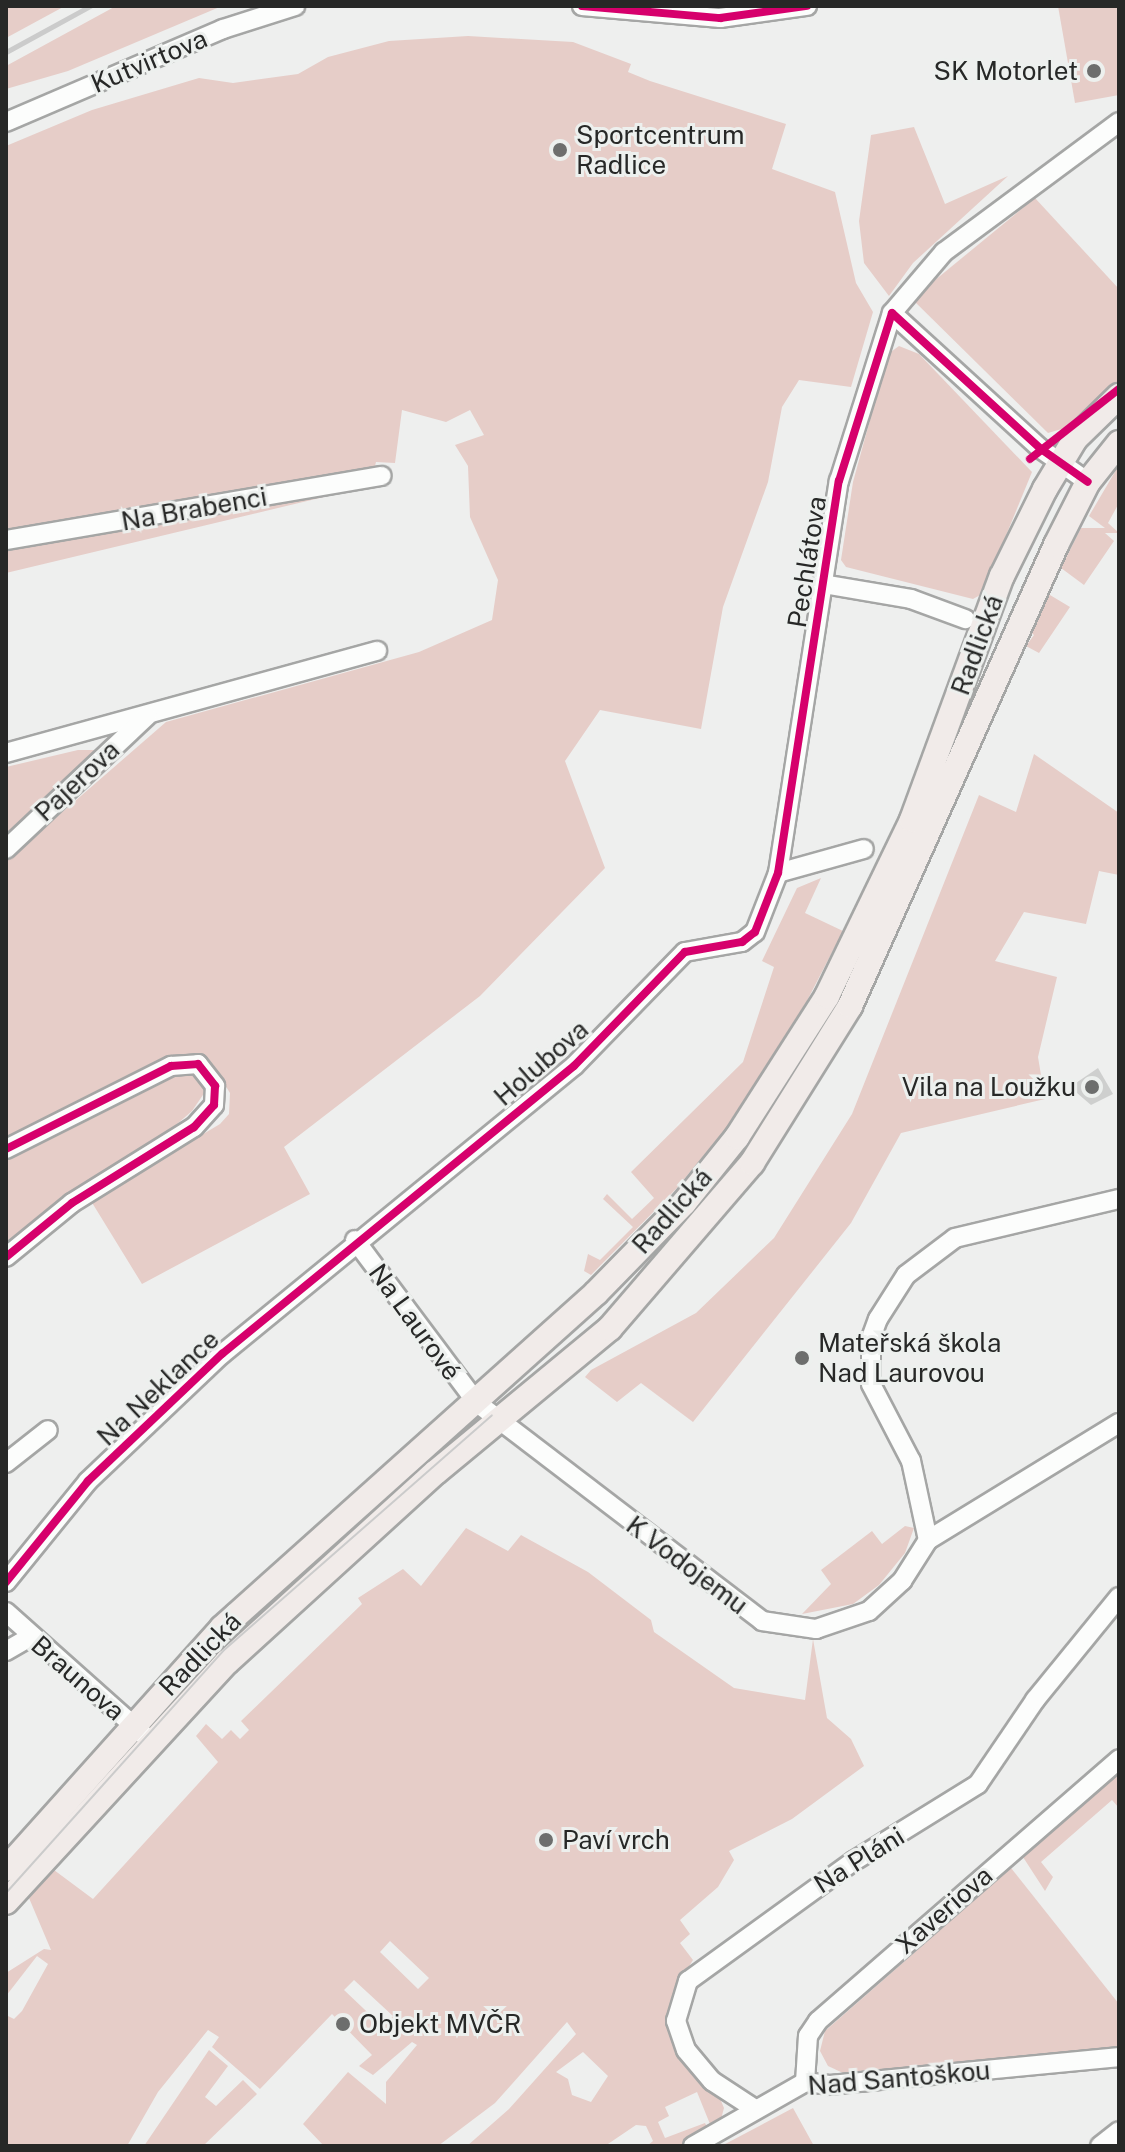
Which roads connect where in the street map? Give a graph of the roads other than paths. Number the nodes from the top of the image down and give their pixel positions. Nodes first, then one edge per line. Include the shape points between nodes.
1 (295, 6) edge
2 (582, 6) edge
3 (807, 6) edge
4 (6, 122) edge
5 (1119, 122) edge
6 (892, 313) junction
7 (1119, 396) edge
8 (1119, 443) edge
9 (1059, 462) junction
10 (382, 476) dead end
11 (1088, 482) junction
12 (6, 540) edge
13 (823, 584) junction
14 (965, 619) dead end
15 (377, 651) dead end
16 (149, 714) junction
17 (6, 753) edge
18 (6, 849) edge
19 (864, 849) dead end
20 (778, 873) junction
21 (755, 932) joint
22 (6, 1149) edge
23 (1119, 1199) edge
24 (355, 1240) junction
25 (6, 1257) edge
26 (476, 1402) junction
27 (502, 1421) junction
28 (1119, 1423) edge
29 (48, 1430) dead end
30 (6, 1463) edge
31 (928, 1540) junction
32 (6, 1582) edge
33 (1119, 1597) edge
34 (6, 1612) edge
35 (30, 1637) junction
36 (6, 1651) edge
37 (133, 1725) junction
38 (152, 1742) junction
39 (1119, 1759) edge
40 (6, 1869) edge
41 (6, 1902) edge
42 (1119, 2057) edge
43 (805, 2082) junction
44 (755, 2109) junction
45 (1119, 2131) edge
46 (693, 2146) edge
47 (1100, 2146) edge

1 - 4 street, Kutvirtova via 223,29
2 - 3 street via 720,18
5 - 6 street, Pechlátova via 944,252
6 - 9 street
6 - 13 street, Pechlátova via 839,481
7 - 9 main road, Radlická
8 - 11 main road, Radlická
9 - 11 street
9 - 26 main road, Radlická via 1002,576 912,820 827,996 737,1137 684,1203
10 - 12 street, Na Brabenci
11 - 27 main road, Radlická via 977,716 891,926 785,1115 664,1272 610,1328
13 - 14 street, Pechlátova via 911,599
13 - 20 street, Pechlátova
15 - 16 street
16 - 17 street
16 - 18 street, Pajerova
19 - 20 street
20 - 21 street, Pechlátova
21 - 24 street, Holubova via 742,942 685,952 574,1066
22 - 25 street via 171,1066 198,1064 213,1079 214,1105 194,1127 72,1203
23 - 31 street via 955,1238 914,1268 890,1298 871,1338 871,1384 921,1495
24 - 26 street, Na Laurové
24 - 32 street, Na Neklance via 222,1354 88,1481
26 - 27 street, Na Laurové
26 - 37 main road, Radlická via 222,1628
27 - 31 street, K Vodojemu via 762,1621 816,1629 851,1620 885,1599
27 - 38 main road, Radlická via 436,1472 227,1662
28 - 31 street, K Vodojemu
29 - 30 street
33 - 44 street, Na Pláni via 1035,1700 978,1784 854,1861 688,1981 676,2021 686,2050 712,2081
34 - 35 street, Braunova
35 - 36 street
35 - 37 street, Braunova
37 - 38 street, Braunova
37 - 40 main road, Radlická
38 - 41 main road, Radlická
39 - 43 street, Xaveriova via 818,2021 808,2036
42 - 43 street, Nad Santoškou via 829,2085
43 - 44 street, Nad Santoškou
44 - 46 street, Nad Santoškou
45 - 47 street

